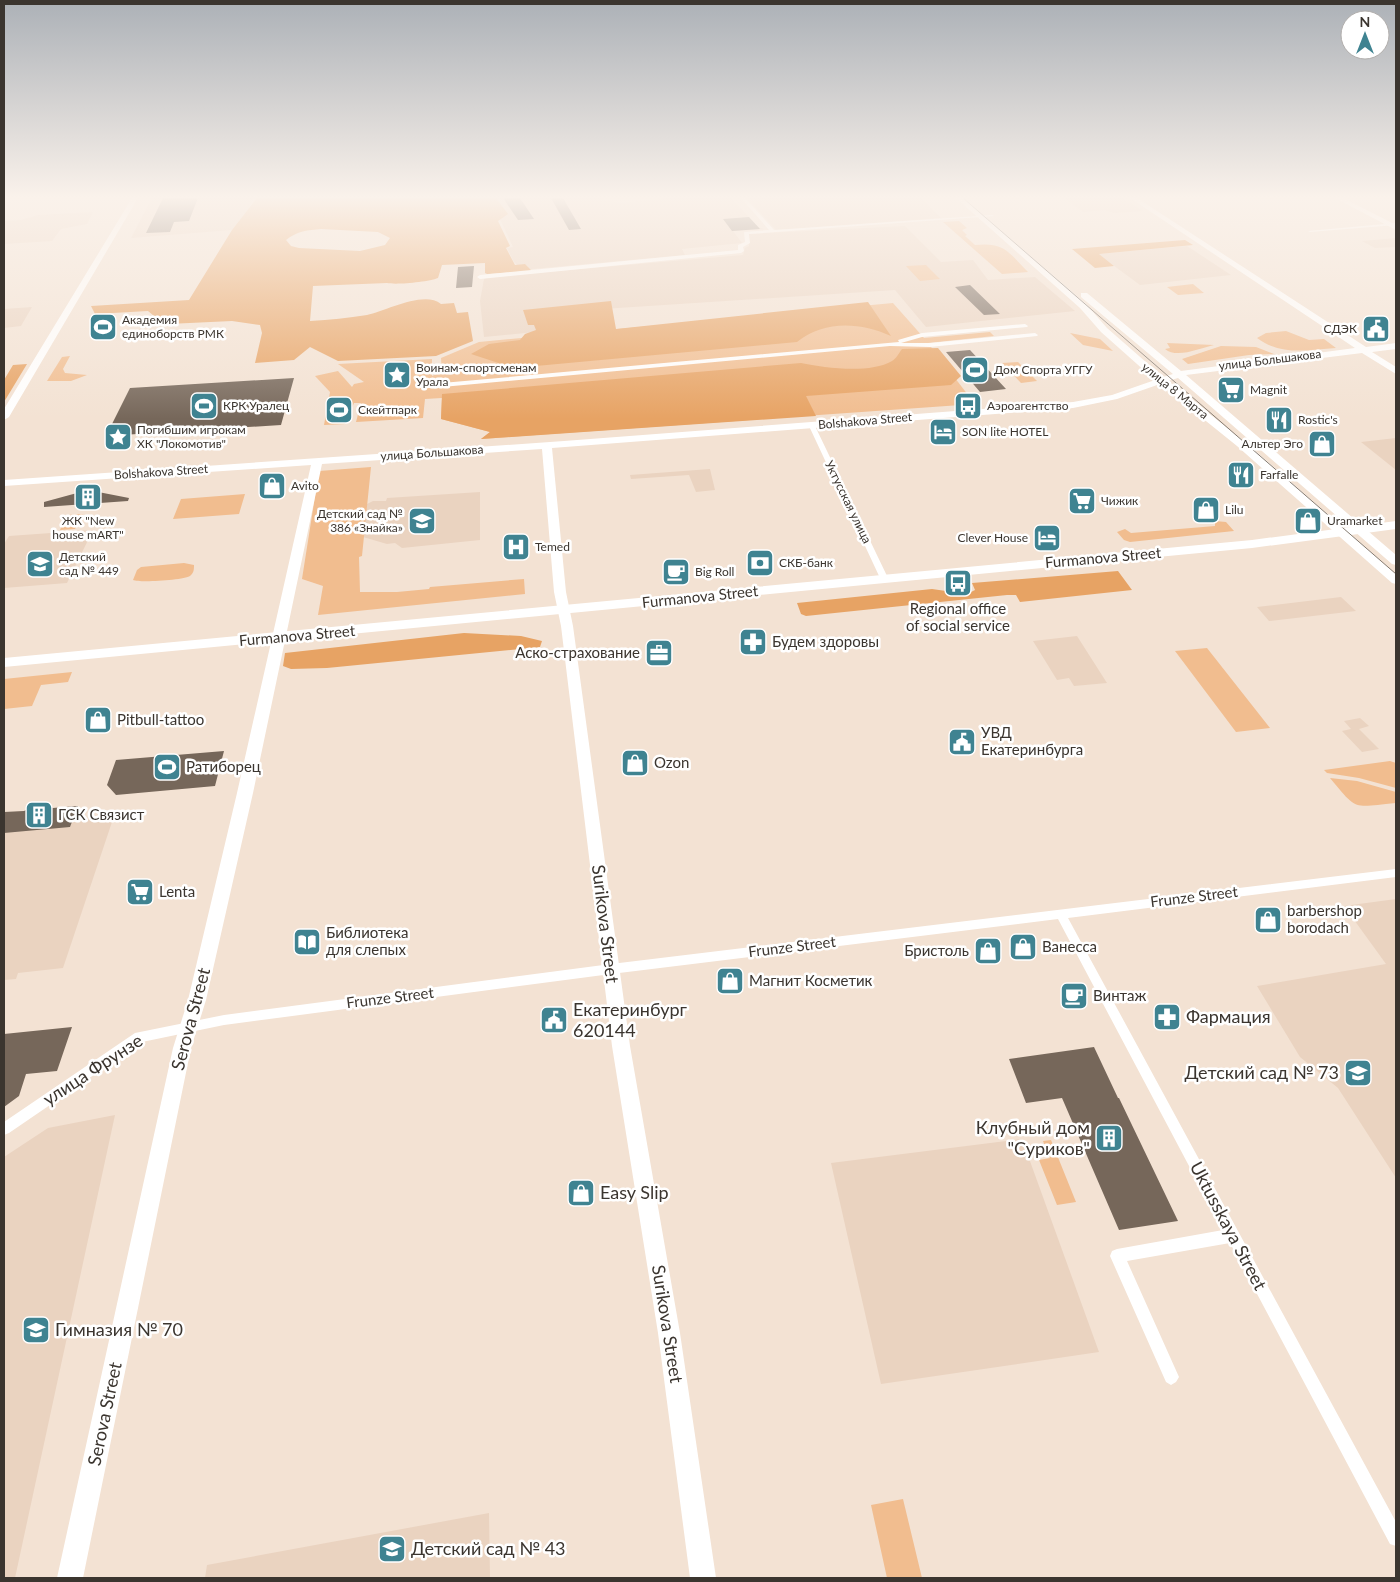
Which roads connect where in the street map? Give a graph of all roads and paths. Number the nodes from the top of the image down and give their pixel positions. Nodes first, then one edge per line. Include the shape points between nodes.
1 (91, 272) edge
2 (532, 272) edge
3 (1044, 272) edge
4 (1058, 272) edge
5 (1246, 272) edge
6 (480, 277) dead end
7 (1024, 326) dead end
8 (1034, 335) dead end
9 (890, 344) junction
10 (1396, 346) edge
11 (1364, 349) junction
12 (1396, 370) edge
13 (1177, 373) junction
14 (1161, 379) junction
15 (442, 384) dead end
16 (4, 417) edge
17 (812, 426) junction
18 (547, 445) junction
19 (317, 461) junction
20 (4, 483) edge
21 (1396, 525) edge
22 (1359, 530) junction
23 (1342, 532) junction
24 (1396, 561) edge
25 (884, 578) junction
26 (1396, 580) edge
27 (564, 610) junction
28 (279, 637) junction
29 (4, 663) edge
30 (1396, 873) edge
31 (1060, 914) junction
32 (611, 969) junction
33 (189, 1027) junction
34 (4, 1129) edge
35 (1234, 1235) junction
36 (1171, 1377) dead end
37 (1396, 1538) edge
38 (70, 1578) edge
39 (703, 1578) edge

1 - 16 street
2 - 6 street
3 - 14 street, улица 8 Марта
4 - 13 street, улица 8 Марта
5 - 11 street
7 - 9 street via 922,335
8 - 9 street via 930,345
9 - 15 street
10 - 11 street
11 - 12 street
11 - 13 street, улица Большакова via 1235,363
13 - 14 street, Bolshakova Street
13 - 22 street, улица 8 Марта
14 - 17 street, Bolshakova Street via 1114,397 1073,404
14 - 23 street, улица 8 Марта
17 - 18 street, Bolshakova Street
17 - 25 street, Уктусская улица
18 - 19 street, улица Большакова
18 - 27 street, Surikova Street
19 - 20 street, Bolshakova Street
19 - 28 street, Serova Street
21 - 22 main road, Furmanova Street
22 - 23 main road, Furmanova Street
22 - 24 street, улица 8 Марта
23 - 25 main road, Furmanova Street via 1252,544
23 - 26 street, улица 8 Марта
25 - 27 main road, Furmanova Street
27 - 28 main road, Furmanova Street
27 - 32 street, Surikova Street
28 - 29 main road, Furmanova Street
28 - 33 street, Serova Street
30 - 31 street, Frunze Street
31 - 32 street, Frunze Street
31 - 35 street, Uktusskaya Street
32 - 33 street, Frunze Street
32 - 39 street, Surikova Street via 669,1333
33 - 34 street, улица Фрунзе via 139,1037
33 - 38 street, Serova Street
35 - 36 street via 1117,1256
35 - 37 street, Uktusskaya Street

